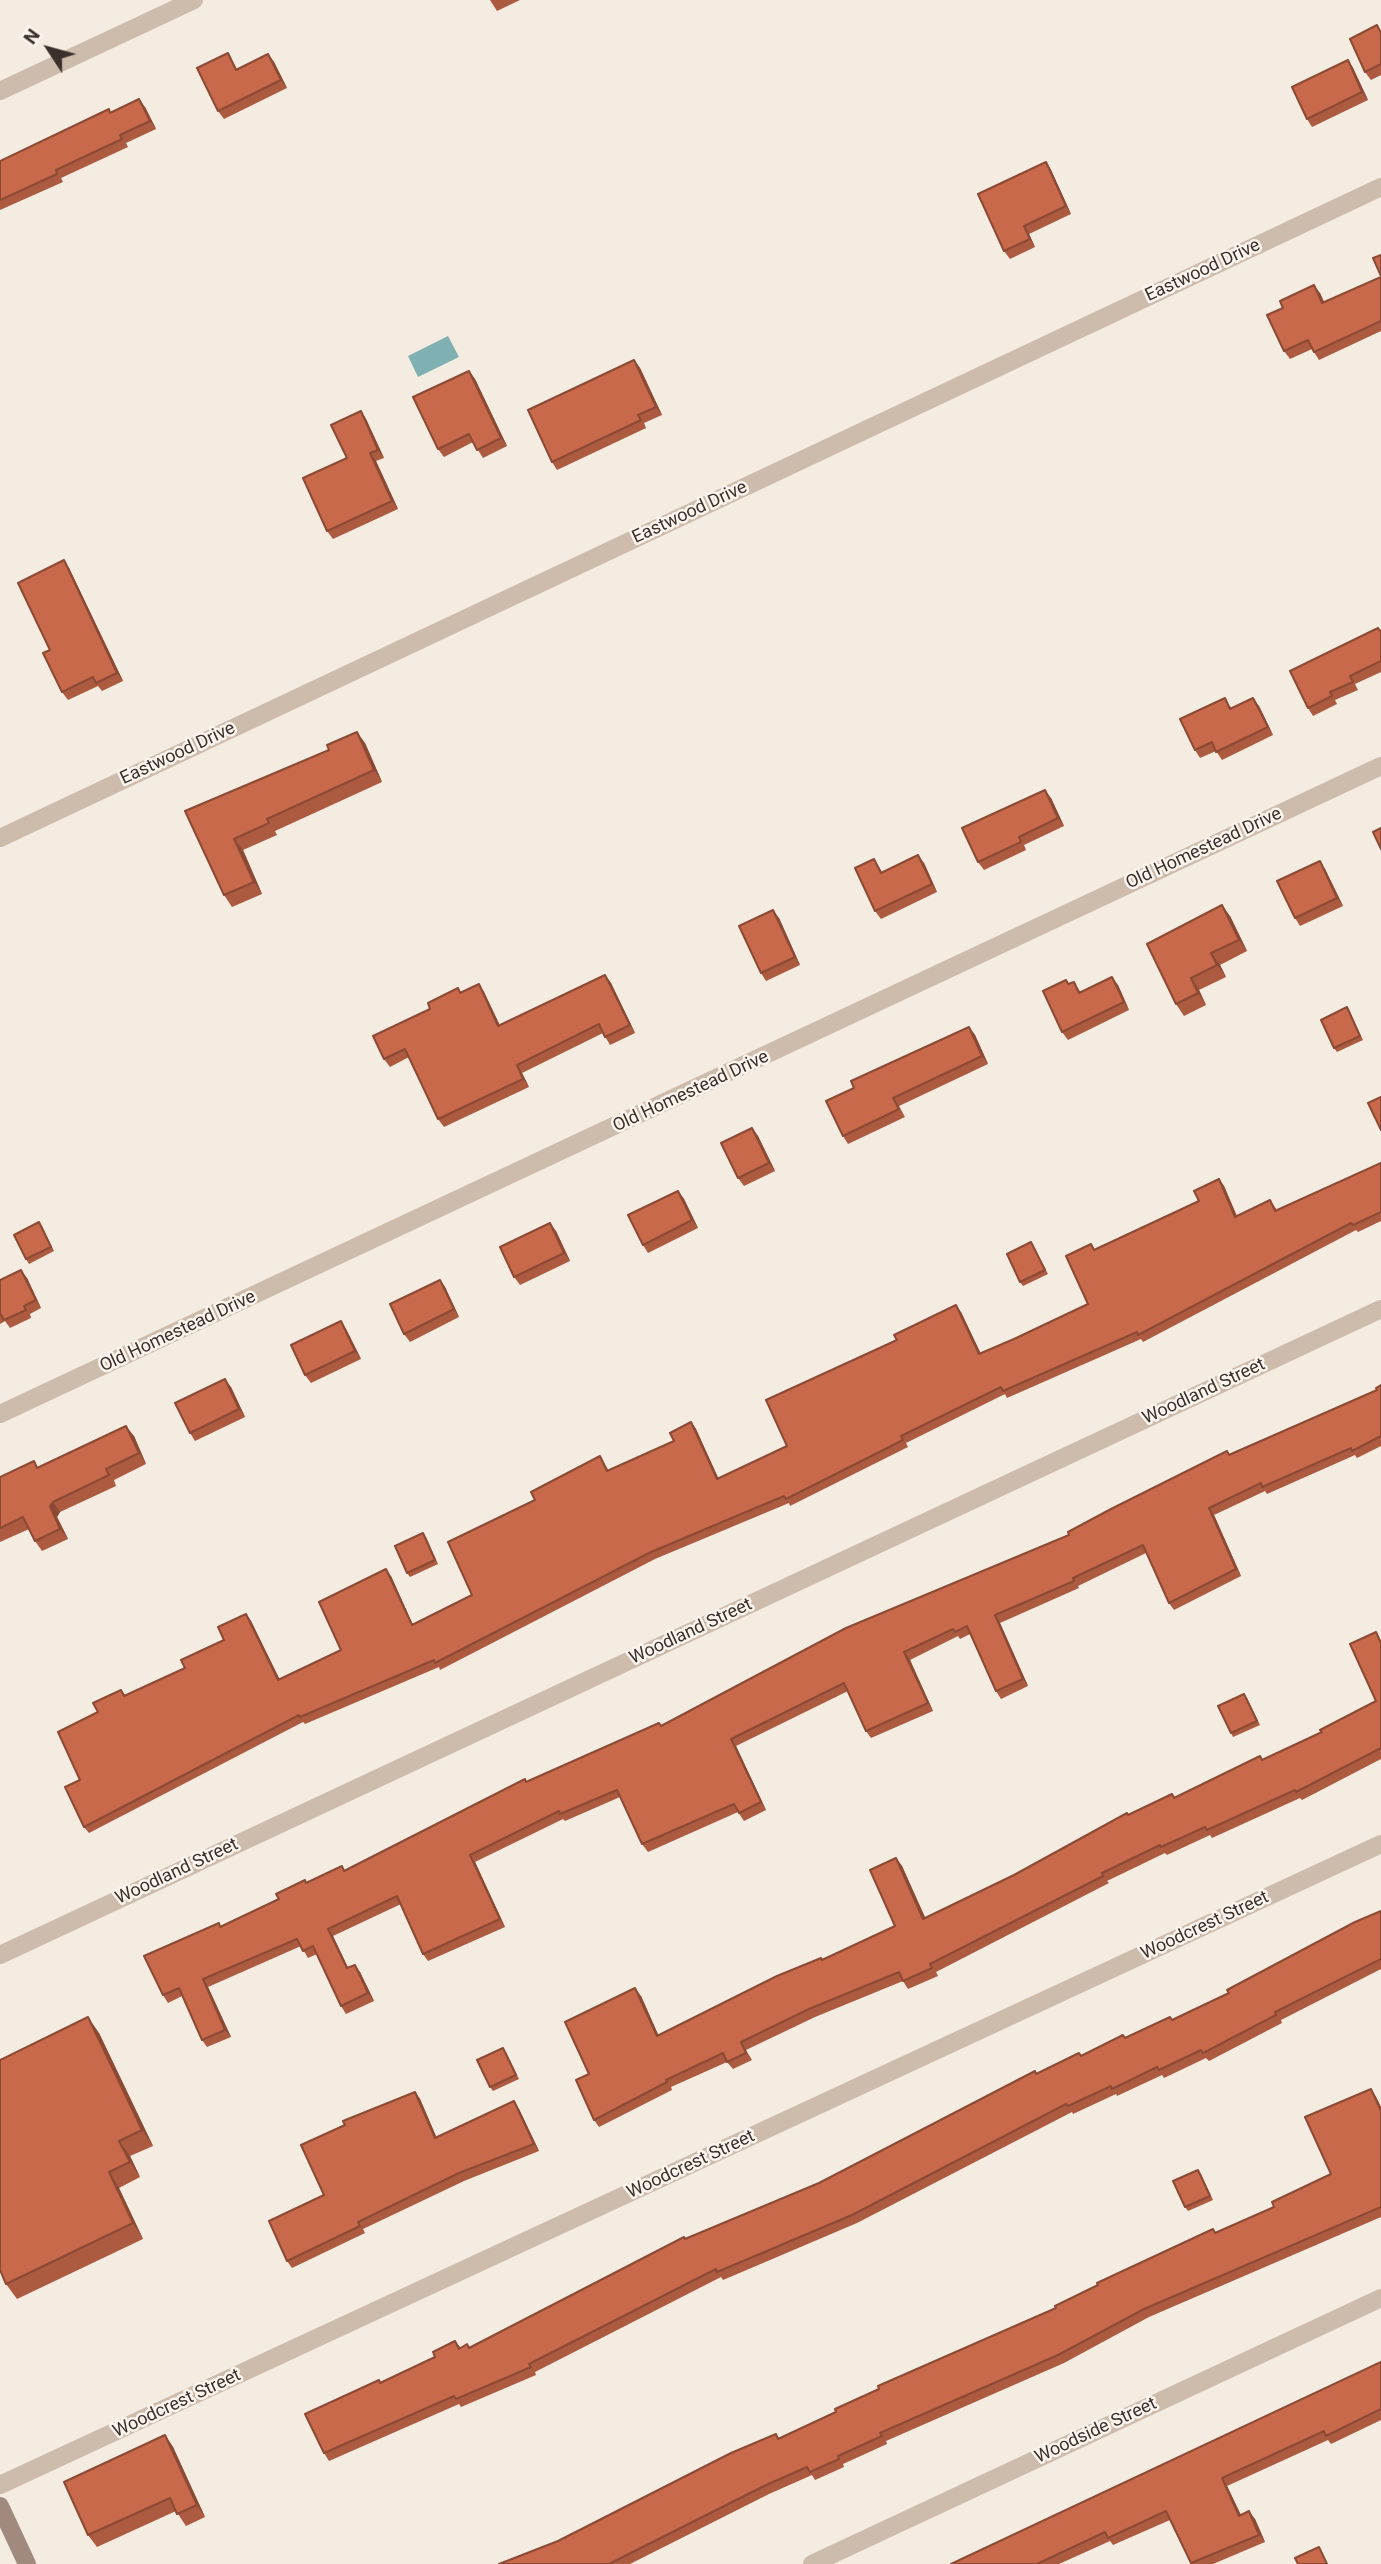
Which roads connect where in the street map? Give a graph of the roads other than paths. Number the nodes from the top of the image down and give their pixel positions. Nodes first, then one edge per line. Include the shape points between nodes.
1 (194, 0) edge
2 (0, 92) edge
3 (1381, 187) edge
4 (1381, 766) edge
5 (0, 838) edge
6 (1381, 1309) edge
7 (0, 1414) edge
8 (1381, 1843) edge
9 (0, 1955) edge
10 (1381, 2298) edge
11 (0, 2486) edge
12 (0, 2507) edge
13 (27, 2564) edge
14 (812, 2564) edge

1 - 2 street
3 - 5 street, Eastwood Drive
4 - 7 street, Old Homestead Drive
6 - 9 street, Woodland Street
8 - 11 street, Woodcrest Street
10 - 14 street, Woodside Street
12 - 13 street

